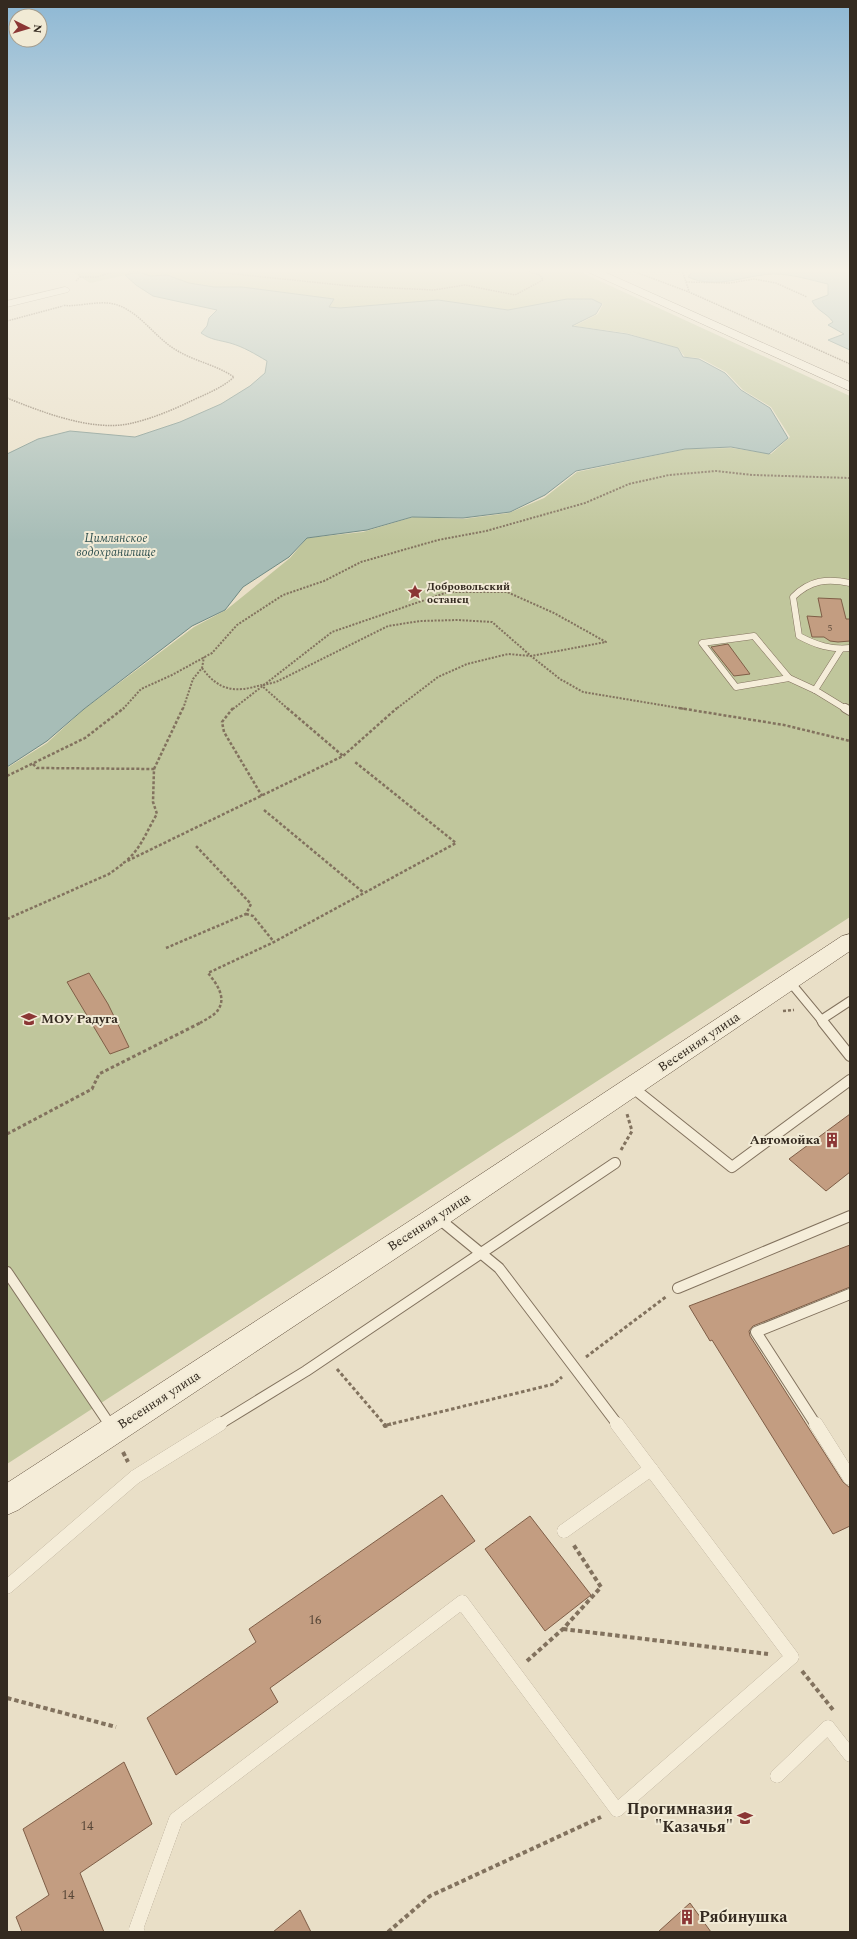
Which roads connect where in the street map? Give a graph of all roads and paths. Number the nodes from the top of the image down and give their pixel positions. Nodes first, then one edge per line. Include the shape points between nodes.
1 (200, 360) edge
2 (792, 360) edge
3 (807, 360) edge
4 (850, 380) edge
5 (850, 387) edge
6 (7, 398) edge
7 (850, 478) edge
8 (850, 583) edge
9 (850, 648) edge
10 (841, 649) junction
11 (531, 656) junction
12 (204, 658) junction
13 (202, 668) junction
14 (789, 678) junction
15 (261, 685) junction
16 (815, 690) junction
17 (850, 711) edge
18 (850, 741) edge
19 (343, 756) junction
20 (355, 762) dead end
21 (33, 764) junction
22 (154, 769) junction
23 (7, 776) edge
24 (262, 796) junction
25 (264, 810) dead end
26 (196, 846) dead end
27 (124, 863) junction
28 (364, 894) junction
29 (246, 914) junction
30 (7, 919) edge
31 (274, 942) junction
32 (850, 942) edge
33 (166, 948) dead end
34 (790, 982) junction
35 (850, 1001) edge
36 (821, 1020) junction
37 (850, 1056) edge
38 (850, 1080) edge
39 (626, 1091) junction
40 (7, 1134) edge
41 (614, 1163) joint
42 (850, 1216) edge
43 (437, 1217) junction
44 (481, 1253) junction
45 (7, 1272) edge
46 (678, 1288) joint
47 (850, 1294) edge
48 (327, 1357) junction
49 (573, 1366) junction
50 (113, 1430) junction
51 (651, 1469) junction
52 (850, 1478) edge
53 (7, 1500) edge
54 (564, 1531) joint
55 (7, 1587) edge
56 (563, 1629) junction
57 (792, 1657) junction
58 (514, 1672) junction
59 (7, 1698) edge
60 (836, 1713) dead end
61 (116, 1727) dead end
62 (850, 1755) edge
63 (777, 1776) dead end
64 (617, 1810) junction
65 (138, 1932) edge
66 (388, 1932) edge

1 - 6 path via 225,370 234,377 179,407 128,424 97,425 42,412
2 - 5 main road
3 - 4 main road
7 - 12 path via 753,475 716,471 668,475 629,484 584,503 494,529 438,540 361,562 324,581 283,595 237,625 212,653
8 - 10 lane via 830,578 812,582 793,597 799,636 818,646
9 - 10 lane
10 - 16 lane
11 - 15 path via 492,622 420,621 388,626 276,682
11 - 15 path via 606,642 554,613 507,592 448,592 332,632
11 - 18 path via 560,679 583,692 784,725
11 - 19 path via 508,654 467,664 438,677 389,714
12 - 13 path
12 - 21 path via 141,689 123,709 85,738
13 - 15 path via 218,686 232,690
13 - 22 path via 193,679 186,702
14 - 14 lane via 754,636 702,643 736,687
14 - 16 lane
15 - 19 path
15 - 24 path via 234,707 222,722 224,732
16 - 17 lane
19 - 24 path
20 - 28 path via 456,843
21 - 22 path via 37,768
21 - 23 path
22 - 27 path via 153,802 157,814 135,853
24 - 27 path
25 - 28 path
26 - 29 path via 251,904
27 - 30 path via 109,874
28 - 31 path
29 - 31 path via 253,916
29 - 33 path
31 - 40 path via 208,973 217,984 222,999 218,1011 196,1027 99,1074 92,1089
32 - 34 main road, Весенняя улица
34 - 36 lane
34 - 39 main road, Весенняя улица
35 - 36 lane
36 - 37 lane
38 - 39 lane via 732,1167
39 - 41 path via 632,1130
39 - 43 main road, Весенняя улица
41 - 44 lane
42 - 46 lane
43 - 44 lane
43 - 50 main road, Весенняя улица
44 - 48 lane
44 - 49 lane via 499,1268
45 - 50 lane
46 - 49 path
47 - 52 lane via 756,1332
48 - 49 path via 385,1426 554,1384
48 - 55 lane via 135,1477
49 - 51 lane
50 - 53 main road, Весенняя улица
51 - 54 lane
51 - 57 lane
54 - 56 path via 602,1587
56 - 57 path
56 - 58 path
57 - 60 path
57 - 64 lane
58 - 64 lane
58 - 65 lane via 462,1602 176,1819 136,1928
59 - 61 path
62 - 63 lane via 828,1727
64 - 66 path via 430,1896

